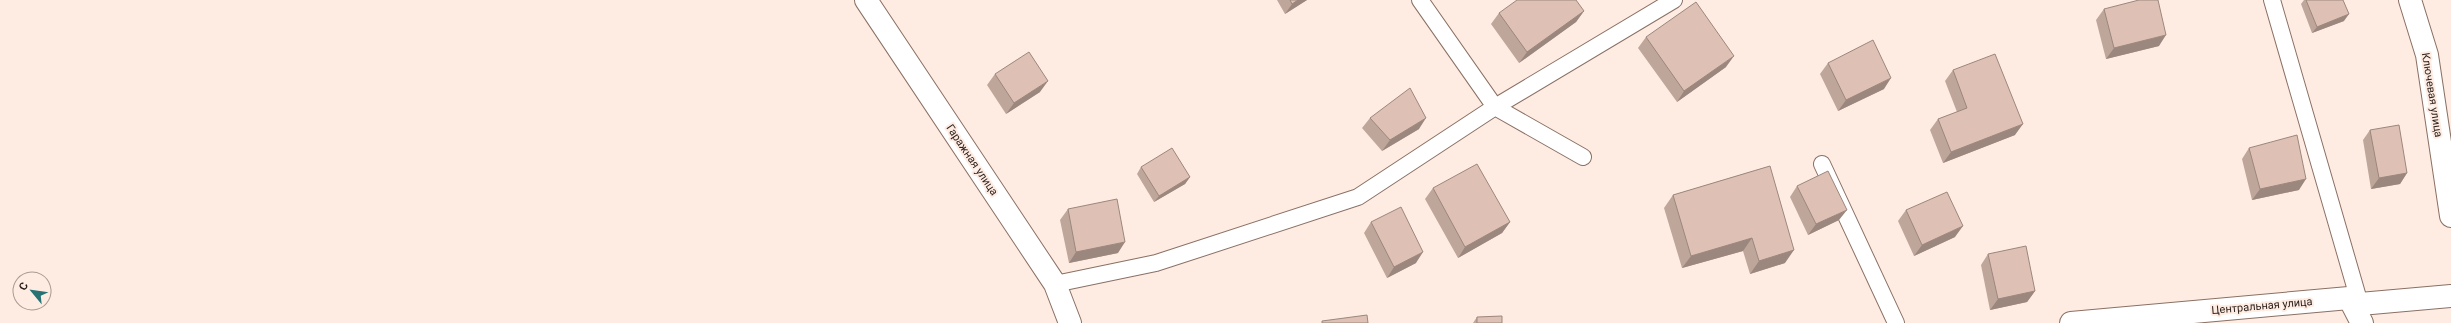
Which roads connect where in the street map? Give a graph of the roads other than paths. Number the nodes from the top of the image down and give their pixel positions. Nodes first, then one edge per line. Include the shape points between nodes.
1 (866, 0) edge
2 (1420, 0) edge
3 (1674, 0) edge
4 (2272, 0) edge
5 (2410, 0) edge
6 (1495, 108) junction
7 (1583, 156) dead end
8 (1822, 164) dead end
9 (2451, 216) edge
10 (1055, 284) junction
11 (2451, 296) edge
12 (2357, 308) edge
13 (1070, 323) edge
14 (1896, 323) edge
15 (2071, 323) edge

1 - 10 street, Гаражная улица
2 - 6 lane
3 - 6 lane
4 - 12 lane
5 - 9 street, Ключевая улица via 2427,55
6 - 7 lane
6 - 10 lane via 1358,197 1156,263
8 - 14 lane
10 - 13 street, Гаражная улица
11 - 12 street, Центральная улица
12 - 15 street, Центральная улица

